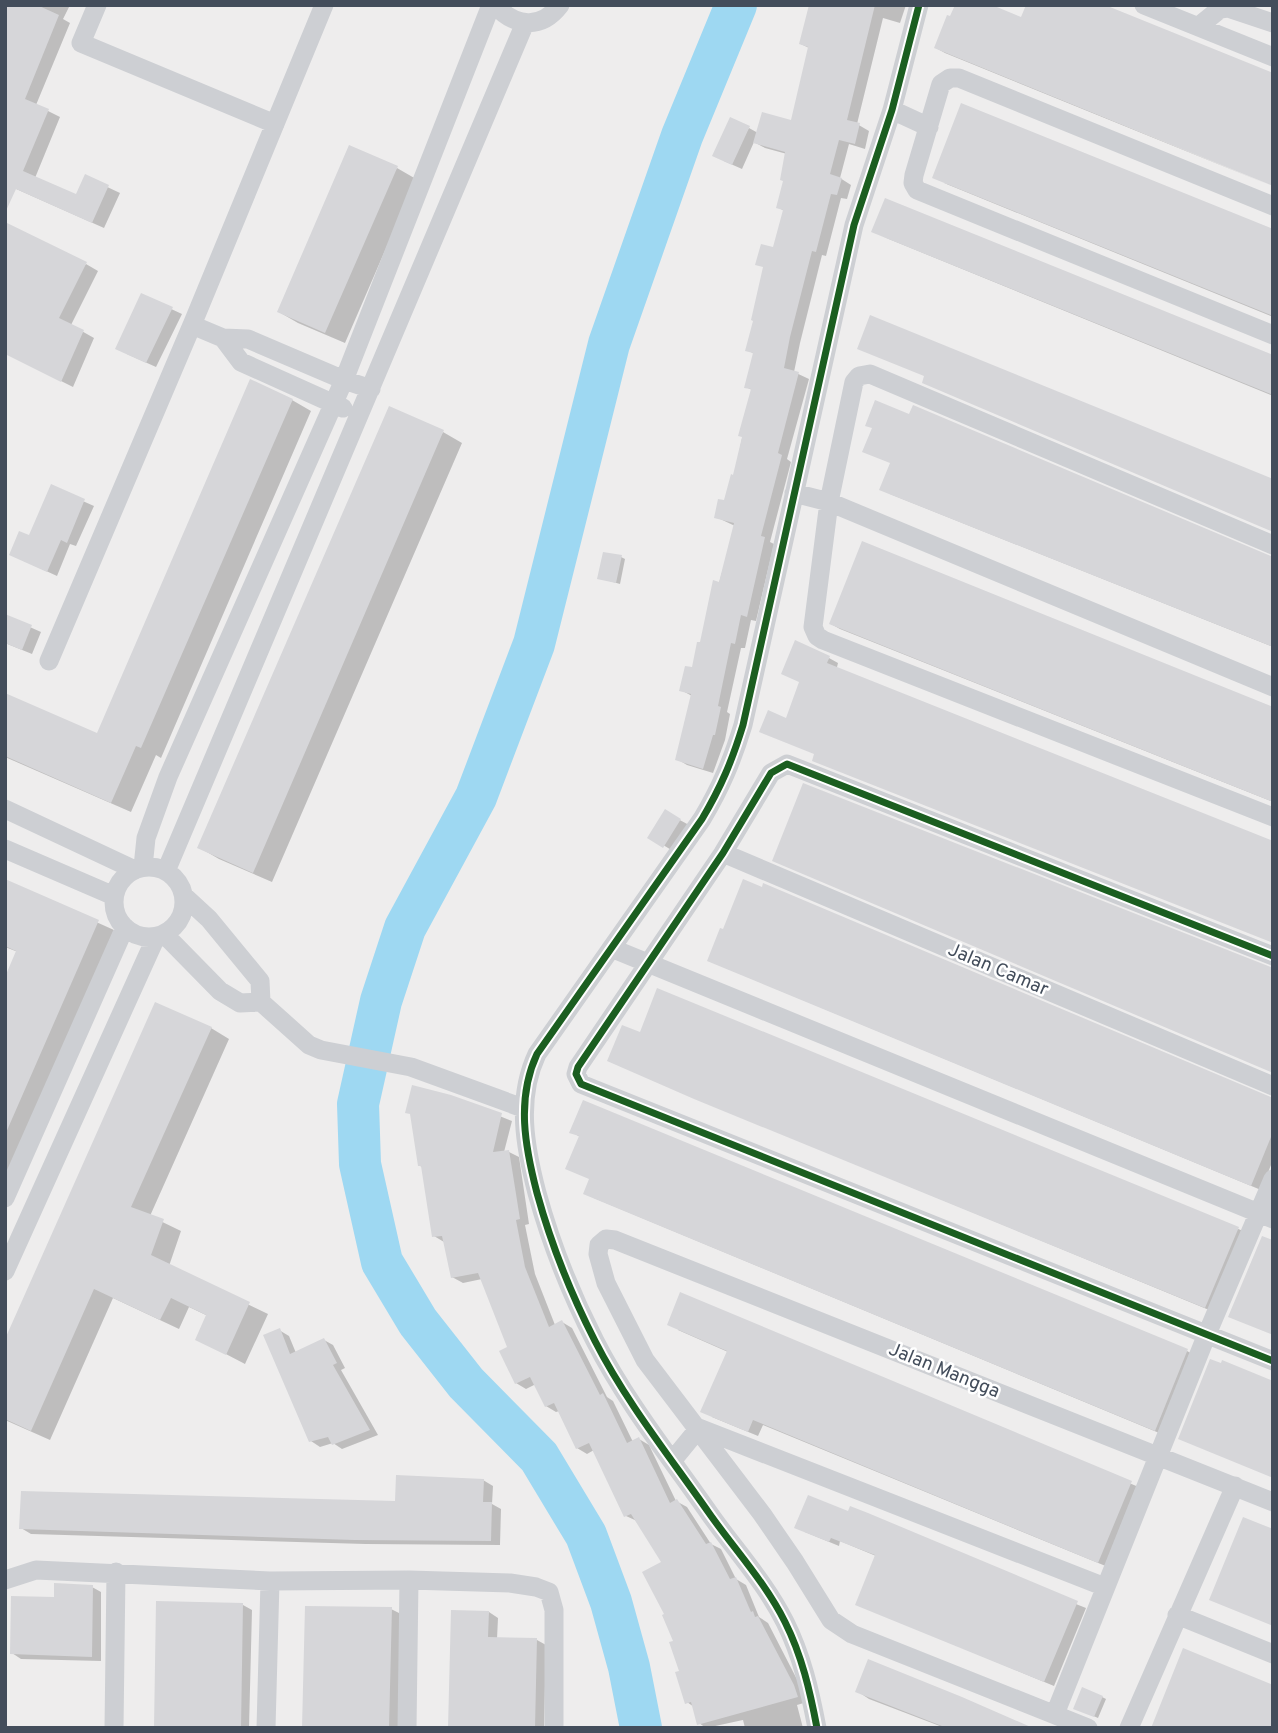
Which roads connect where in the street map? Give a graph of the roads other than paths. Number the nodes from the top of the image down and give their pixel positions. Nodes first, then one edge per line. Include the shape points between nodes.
1 (97, 5) edge
2 (324, 5) edge
3 (493, 5) edge
4 (560, 5) edge
5 (919, 5) edge
6 (1144, 5) edge
7 (525, 23) junction
8 (1273, 23) edge
9 (1199, 26) junction
10 (1273, 58) edge
11 (892, 110) junction
12 (275, 124) junction
13 (929, 127) junction
14 (425, 173) junction
15 (455, 187) junction
16 (1273, 206) edge
17 (192, 325) junction
18 (1273, 335) edge
19 (223, 338) junction
20 (344, 380) junction
21 (371, 389) junction
22 (332, 405) junction
23 (360, 414) junction
24 (794, 493) junction
25 (829, 502) junction
26 (1273, 545) edge
27 (49, 661) dead end
28 (1273, 687) edge
29 (5, 809) edge
30 (1273, 817) edge
31 (5, 849) edge
32 (723, 853) junction
33 (139, 868) junction
34 (166, 871) junction
35 (114, 896) junction
36 (184, 896) junction
37 (125, 927) junction
38 (160, 935) junction
39 (611, 948) junction
40 (1273, 956) edge
41 (647, 963) junction
42 (261, 1002) junction
43 (1273, 1086) edge
44 (523, 1108) junction
45 (1273, 1179) edge
46 (5, 1198) edge
47 (1266, 1216) edge
48 (5, 1271) edge
49 (1207, 1334) junction
50 (1273, 1361) edge
51 (699, 1428) junction
52 (1160, 1458) junction
53 (672, 1461) junction
54 (1235, 1486) junction
55 (1273, 1502) edge
56 (116, 1573) junction
57 (5, 1580) edge
58 (409, 1580) junction
59 (270, 1581) junction
60 (1105, 1587) junction
61 (1177, 1615) junction
62 (1273, 1654) edge
63 (1055, 1714) junction
64 (114, 1728) edge
65 (266, 1728) edge
66 (407, 1728) edge
67 (554, 1728) edge
68 (817, 1728) edge
69 (1088, 1728) edge
70 (1129, 1728) edge

1 - 12 street via 81,43
2 - 12 street
3 - 7 street via 506,17
3 - 14 street
4 - 7 street via 544,20
5 - 11 street
6 - 9 street
7 - 15 street
8 - 9 street via 1228,8
9 - 10 street
11 - 13 street
11 - 24 street via 855,225
12 - 17 street
13 - 16 street via 941,84 959,78
13 - 18 street via 914,175 917,190
14 - 15 street
14 - 20 street
15 - 21 street
17 - 19 street
17 - 27 street
19 - 20 street via 248,339
19 - 22 street via 242,362
20 - 21 street
20 - 22 street
21 - 23 street
22 - 23 street
22 - 33 street via 168,777
23 - 34 street
24 - 25 street
24 - 39 street via 743,725 722,785
25 - 26 street via 854,382 870,374
25 - 28 street
25 - 30 street via 813,621 817,636
29 - 33 street
31 - 35 street
32 - 40 street via 771,773 791,764
32 - 41 street
32 - 43 street, Jalan Camar
33 - 34 street
33 - 35 street via 126,876
34 - 36 street
35 - 37 street via 116,913
36 - 38 street via 176,925
36 - 42 street via 260,981
37 - 38 street via 139,936
37 - 46 street
38 - 42 street via 220,991 240,1003
38 - 48 street
39 - 41 street
39 - 44 street via 537,1054 529,1069
41 - 47 street
41 - 49 street via 578,1067 581,1084
42 - 44 street via 309,1045 321,1050 411,1067
44 - 53 street via 533,1177 568,1282 596,1342
45 - 47 street
47 - 49 street
49 - 50 street
49 - 52 street
51 - 52 street, Jalan Mangga via 645,1360 606,1283 598,1254 606,1239
51 - 53 street
51 - 60 street
51 - 63 street via 831,1620 852,1634
52 - 54 street, Jalan Mangga
52 - 60 street
53 - 68 street via 761,1580 785,1622 808,1678
54 - 55 street, Jalan Mangga
54 - 61 street
56 - 57 street via 36,1570
56 - 59 street
56 - 64 street
58 - 59 street
58 - 66 street
58 - 67 street via 510,1583 549,1592 555,1628
59 - 65 street
60 - 63 street
61 - 62 street
61 - 70 street
63 - 69 street

